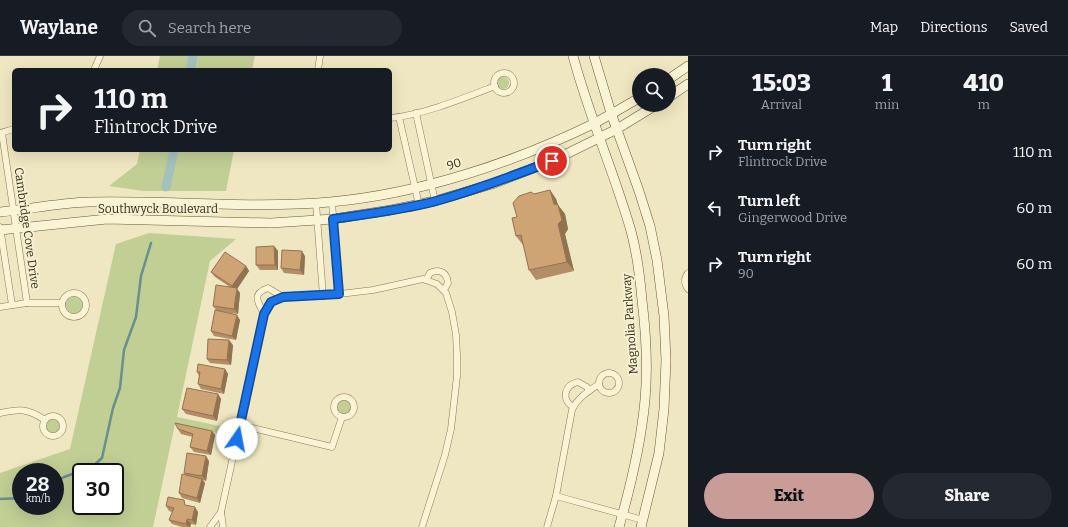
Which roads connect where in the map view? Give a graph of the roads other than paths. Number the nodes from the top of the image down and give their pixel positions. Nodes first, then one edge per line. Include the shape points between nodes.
1 (100, 56) edge
2 (320, 56) edge
3 (573, 56) edge
4 (594, 56) edge
5 (688, 66) edge
6 (95, 68) edge
7 (318, 68) edge
8 (676, 74) edge
9 (688, 84) edge
10 (495, 86) dead end
11 (676, 92) edge
12 (632, 102) edge
13 (645, 112) edge
14 (416, 113) junction
15 (611, 113) junction
16 (399, 117) junction
17 (392, 118) edge
18 (594, 124) junction
19 (617, 129) junction
20 (12, 130) edge
21 (1, 133) edge
22 (600, 138) junction
23 (432, 184) junction
24 (416, 188) junction
25 (435, 201) junction
26 (332, 202) junction
27 (316, 203) junction
28 (419, 205) junction
29 (271, 206) junction
30 (13, 211) junction
31 (0, 212) edge
32 (333, 219) junction
33 (317, 220) junction
34 (271, 223) junction
35 (15, 228) junction
36 (0, 229) edge
37 (688, 273) edge
38 (426, 280) junction
39 (688, 289) edge
40 (444, 290) junction
41 (339, 294) junction
42 (322, 296) junction
43 (283, 297) junction
44 (27, 303) junction
45 (62, 303) junction
46 (12, 305) junction
47 (0, 307) edge
48 (264, 314) junction
49 (599, 384) dead end
50 (589, 391) junction
51 (573, 407) junction
52 (0, 413) edge
53 (342, 417) dead end
54 (45, 420) dead end
55 (240, 425) junction
56 (556, 496) junction
57 (221, 512) junction
58 (623, 514) junction
59 (642, 523) edge
60 (210, 527) edge
61 (223, 527) edge
62 (422, 527) edge
63 (547, 527) edge
64 (619, 527) edge

1 - 6 street
2 - 7 street
3 - 18 street, Magnolia Parkway
4 - 15 street
5 - 8 street
9 - 11 street
10 - 14 street
12 - 15 street, 90
13 - 19 street
14 - 16 street
14 - 23 street
15 - 18 street, 90
15 - 19 street
16 - 17 street
16 - 24 street
18 - 22 street, Magnolia Parkway
18 - 23 street, 90 via 506,161
19 - 22 street
19 - 59 street via 650,226 664,316 664,409 659,453
20 - 21 street
21 - 30 street, Cambridge Cove Drive
22 - 25 street via 552,161 492,184
22 - 58 street, Magnolia Parkway via 632,233 640,274 644,316 645,398 641,434
23 - 24 street, 90
23 - 25 street
24 - 26 street, 90
24 - 28 street
25 - 28 street
26 - 27 street, 90
26 - 32 street
27 - 29 street, Southwyck Boulevard
27 - 33 street
28 - 32 street
29 - 30 street, Southwyck Boulevard via 87,202
29 - 34 street
30 - 31 street, Southwyck Boulevard
30 - 35 street, Cambridge Cove Drive
32 - 33 street
32 - 41 street
33 - 34 street, Southwyck Boulevard
33 - 42 street
34 - 35 street, Southwyck Boulevard via 107,219
35 - 36 street, Southwyck Boulevard
35 - 44 street, Cambridge Cove Drive
36 - 46 street
37 - 39 street via 685,278
38 - 40 street
38 - 40 street via 430,273 439,270 443,272 448,283
38 - 41 street
40 - 62 street via 452,312 456,335 457,376 445,455
41 - 42 street
42 - 43 street
43 - 48 street via 271,302
43 - 48 street via 268,288 261,290 257,301
44 - 45 street
44 - 46 street
45 - 45 street via 64,312 72,317 81,314 86,306 84,297 76,292 66,295
46 - 47 street
48 - 55 street
49 - 50 street
50 - 51 street
50 - 51 street via 578,382 568,386 566,400
51 - 56 street
52 - 54 street via 20,409
53 - 55 street via 332,447
55 - 57 street
56 - 58 street
56 - 63 street
57 - 60 street
57 - 61 street
58 - 59 street
58 - 64 street, Magnolia Parkway

